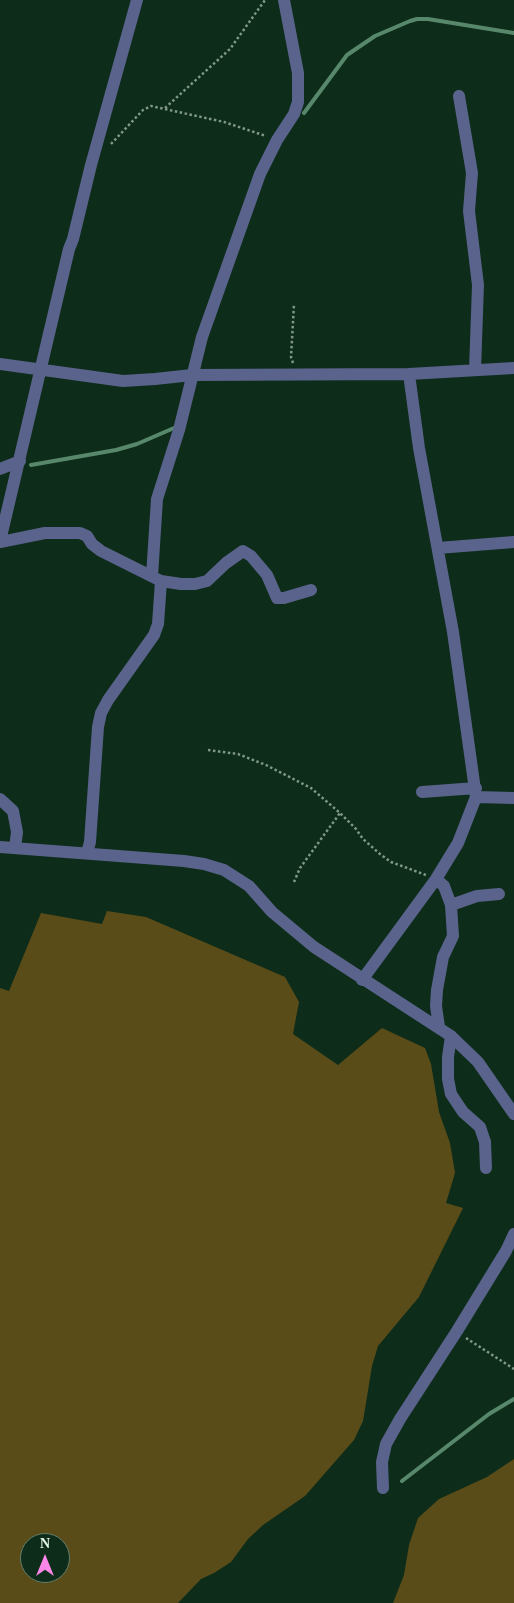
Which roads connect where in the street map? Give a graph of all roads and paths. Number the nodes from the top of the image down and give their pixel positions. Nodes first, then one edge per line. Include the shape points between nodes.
1 (137, 0) edge
2 (265, 0) edge
3 (284, 0) edge
4 (459, 96) dead end
5 (165, 108) junction
6 (277, 140) junction
7 (111, 144) dead end
8 (294, 304) dead end
9 (0, 364) edge
10 (40, 368) junction
11 (514, 368) edge
12 (475, 370) junction
13 (296, 374) junction
14 (409, 374) junction
15 (192, 375) junction
16 (20, 461) junction
17 (0, 469) edge
18 (0, 541) edge
19 (514, 542) edge
20 (438, 548) junction
21 (157, 579) junction
22 (311, 590) dead end
23 (208, 750) dead end
24 (422, 792) dead end
25 (476, 793) junction
26 (514, 798) edge
27 (0, 799) edge
28 (340, 813) junction
29 (0, 847) edge
30 (15, 848) junction
31 (87, 853) junction
32 (436, 879) junction
33 (294, 882) dead end
34 (499, 894) dead end
35 (451, 905) junction
36 (362, 980) junction
37 (439, 1027) junction
38 (451, 1036) junction
39 (514, 1114) edge
40 (486, 1168) dead end
41 (514, 1234) edge
42 (457, 1331) junction
43 (514, 1369) edge
44 (383, 1488) dead end

1 - 10 street
2 - 5 path via 230,49
3 - 6 street via 299,88 294,114
4 - 12 street via 472,173 469,211 478,285
5 - 6 path via 224,122
5 - 7 path via 151,106 142,110
6 - 15 street via 260,174 202,337
8 - 13 path via 292,358
9 - 10 street
10 - 15 street via 123,381
10 - 16 street
11 - 12 street
12 - 14 street
13 - 14 street
13 - 15 street
14 - 20 street
15 - 21 street via 157,500
16 - 17 street
16 - 18 street
18 - 21 street via 45,533 80,533 101,551
19 - 20 street
20 - 25 street via 454,632
21 - 22 street via 188,584 207,581 243,551 267,575 278,598
21 - 31 street via 158,624 154,635 101,713
23 - 28 path via 238,754 266,765 311,788
24 - 25 street
25 - 26 street
25 - 32 street via 458,843
27 - 30 street via 13,811 17,832
28 - 32 path via 363,839 391,862
28 - 33 path via 300,868
29 - 30 street
30 - 31 street
31 - 36 street via 184,861 224,870 249,886 272,912 314,947
32 - 35 street via 444,886
32 - 36 street
34 - 35 street via 477,896
35 - 37 street via 453,936 443,957 437,990
36 - 37 street
37 - 38 street
38 - 39 street via 478,1062
38 - 40 street via 448,1057 451,1094 480,1127 485,1142
41 - 42 street
42 - 43 path
42 - 44 street via 386,1444 382,1462

